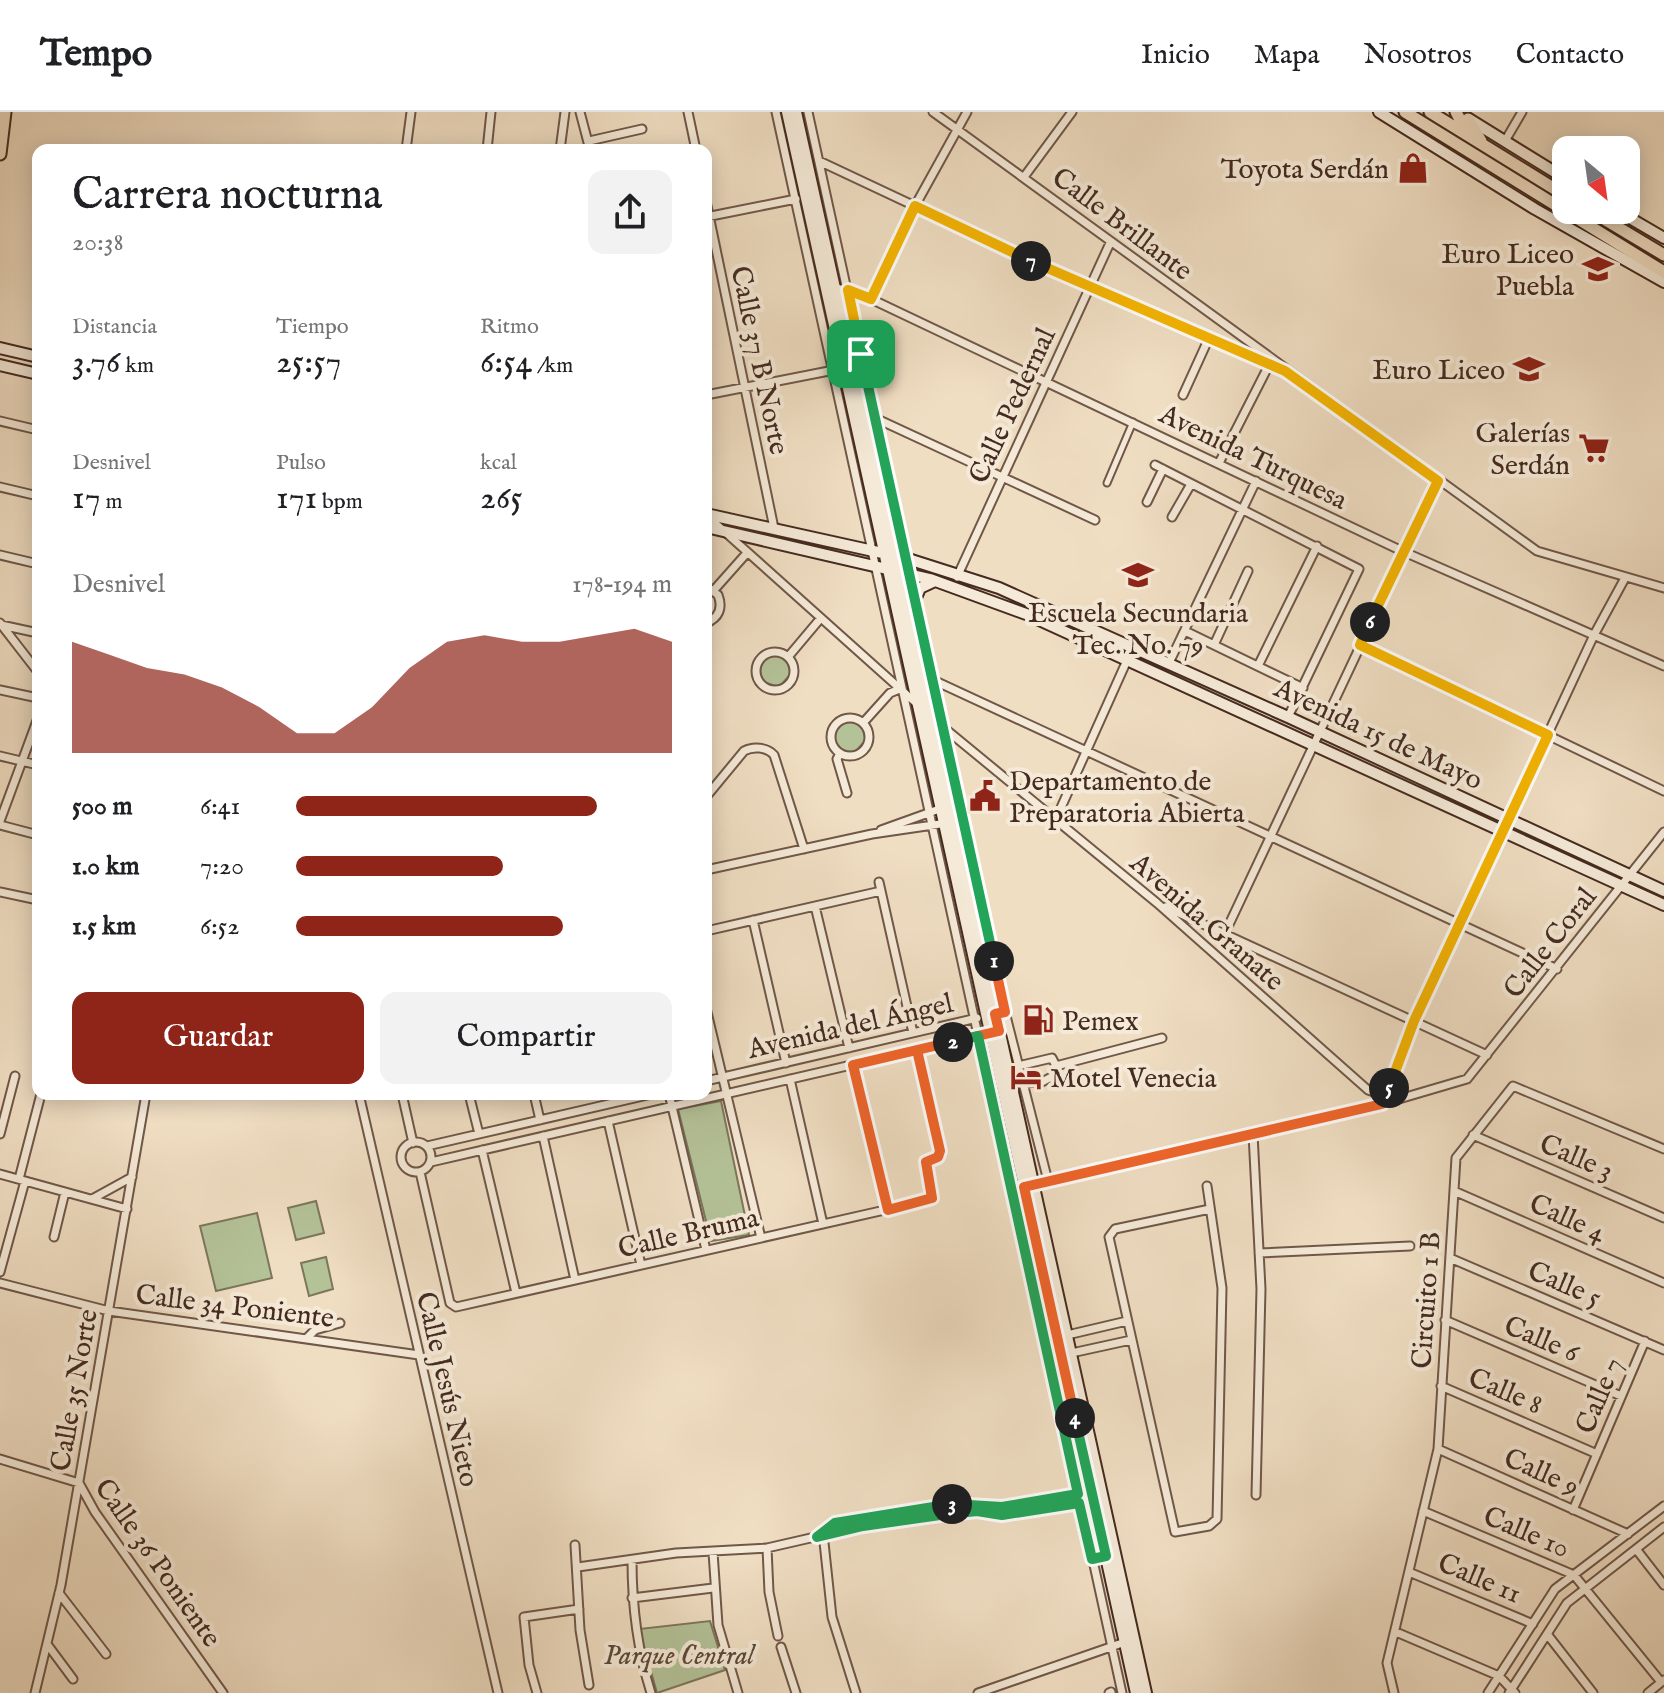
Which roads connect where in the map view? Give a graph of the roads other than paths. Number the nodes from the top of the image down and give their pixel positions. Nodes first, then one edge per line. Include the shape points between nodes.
1 (5, 112) edge
2 (411, 112) edge
3 (491, 112) edge
4 (565, 112) edge
5 (580, 112) edge
6 (688, 112) edge
7 (776, 112) edge
8 (787, 112) edge
9 (796, 112) edge
10 (808, 112) edge
11 (933, 112) edge
12 (967, 112) edge
13 (1072, 112) edge
14 (1379, 112) edge
15 (1405, 112) edge
16 (1430, 112) edge
17 (1456, 112) edge
18 (1522, 112) edge
19 (1468, 119) junction
20 (642, 129) dead end
21 (956, 129) junction
22 (1469, 137) junction
23 (1505, 141) junction
24 (407, 144) edge
25 (488, 144) edge
26 (561, 144) edge
27 (588, 144) edge
28 (595, 144) edge
29 (695, 144) edge
30 (1483, 145) junction
31 (0, 154) edge
32 (1482, 159) junction
33 (819, 161) junction
34 (1552, 170) edge
35 (1475, 171) junction
36 (1024, 177) junction
37 (1552, 187) edge
38 (805, 197) junction
39 (915, 206) junction
40 (712, 215) edge
41 (1613, 224) edge
42 (1639, 224) edge
43 (1642, 226) junction
44 (712, 234) edge
45 (1635, 237) junction
46 (1664, 238) edge
47 (1110, 243) junction
48 (1664, 255) edge
49 (1664, 272) edge
50 (1664, 282) edge
51 (829, 286) junction
52 (1089, 288) junction
53 (848, 290) junction
54 (871, 299) junction
55 (1208, 340) junction
56 (0, 348) edge
57 (32, 356) edge
58 (1270, 362) junction
59 (0, 365) edge
60 (842, 368) junction
61 (32, 373) edge
62 (1046, 381) junction
63 (745, 386) junction
64 (712, 394) edge
65 (1183, 395) dead end
66 (875, 418) junction
67 (0, 421) edge
68 (1133, 422) junction
69 (32, 429) edge
70 (1219, 463) junction
71 (1003, 477) junction
72 (1256, 481) junction
73 (1438, 481) junction
74 (1107, 483) dead end
75 (1191, 484) junction
76 (0, 487) edge
77 (32, 495) edge
78 (1147, 502) dead end
79 (1242, 509) junction
80 (712, 515) edge
81 (1172, 517) dead end
82 (1095, 520) dead end
83 (712, 521) edge
84 (712, 528) edge
85 (774, 528) junction
86 (720, 530) junction
87 (1317, 546) junction
88 (872, 551) junction
89 (1402, 551) junction
90 (746, 554) junction
91 (889, 554) junction
92 (0, 555) edge
93 (905, 558) junction
94 (32, 563) edge
95 (875, 566) junction
96 (892, 570) junction
97 (1248, 571) dead end
98 (909, 573) junction
99 (958, 574) junction
100 (1625, 578) junction
101 (936, 581) junction
102 (712, 586) edge
103 (953, 587) junction
104 (1664, 588) edge
105 (712, 591) edge
106 (915, 600) junction
107 (820, 619) junction
108 (712, 620) edge
109 (0, 624) edge
110 (1185, 631) junction
111 (32, 632) edge
112 (1594, 635) junction
113 (1214, 645) junction
114 (1360, 645) junction
115 (1133, 647) junction
116 (788, 657) junction
117 (1129, 658) junction
118 (1169, 663) junction
119 (32, 664) edge
120 (1258, 666) junction
121 (1664, 666) edge
122 (933, 680) junction
123 (902, 688) junction
124 (1303, 688) junction
125 (0, 690) edge
126 (32, 697) edge
127 (918, 705) junction
128 (928, 714) junction
129 (1288, 717) junction
130 (863, 723) junction
131 (942, 727) junction
132 (1318, 731) junction
133 (32, 734) edge
134 (1548, 735) junction
135 (1313, 743) junction
136 (1086, 751) junction
137 (840, 753) junction
138 (0, 756) edge
139 (22, 761) junction
140 (32, 764) edge
141 (712, 790) edge
142 (1664, 791) edge
143 (847, 793) dead end
144 (945, 807) junction
145 (929, 812) junction
146 (909, 818) junction
147 (1508, 820) junction
148 (1055, 821) junction
149 (0, 823) edge
150 (948, 823) junction
151 (932, 826) junction
152 (912, 830) junction
153 (1503, 831) junction
154 (1664, 832) edge
155 (32, 833) edge
156 (872, 834) junction
157 (1270, 836) junction
158 (804, 849) junction
159 (712, 869) edge
160 (1629, 876) junction
161 (879, 882) dead end
162 (1622, 886) junction
163 (881, 891) junction
164 (1664, 891) edge
165 (0, 892) edge
166 (32, 899) edge
167 (1157, 903) junction
168 (1664, 905) edge
169 (815, 906) junction
170 (753, 920) junction
171 (1460, 924) junction
172 (712, 930) edge
173 (1225, 933) junction
174 (1557, 969) junction
175 (995, 1014) junction
176 (974, 1019) junction
177 (1414, 1021) junction
178 (999, 1031) junction
179 (712, 1032) edge
180 (913, 1033) junction
181 (978, 1036) junction
182 (1162, 1038) dead end
183 (849, 1048) junction
184 (917, 1050) junction
185 (1487, 1055) junction
186 (786, 1063) junction
187 (853, 1065) junction
188 (1056, 1066) junction
189 (1016, 1071) junction
190 (15, 1076) dead end
191 (723, 1077) junction
192 (790, 1079) junction
193 (712, 1080) edge
194 (1023, 1083) junction
195 (726, 1094) junction
196 (712, 1097) edge
197 (40, 1100) edge
198 (145, 1100) edge
199 (360, 1100) edge
200 (403, 1100) edge
201 (470, 1100) edge
202 (535, 1100) edge
203 (603, 1100) edge
204 (626, 1100) edge
205 (670, 1100) edge
206 (699, 1100) edge
207 (1384, 1100) junction
208 (604, 1105) junction
209 (672, 1106) junction
210 (540, 1120) junction
211 (608, 1121) junction
212 (0, 1134) edge
213 (479, 1134) junction
214 (1253, 1134) junction
215 (1473, 1135) junction
216 (543, 1136) junction
217 (413, 1143) junction
218 (427, 1146) junction
219 (1664, 1149) edge
220 (482, 1150) junction
221 (431, 1162) junction
222 (420, 1172) junction
223 (0, 1174) edge
224 (132, 1176) junction
225 (22, 1180) junction
226 (1048, 1181) junction
227 (1028, 1186) junction
228 (1207, 1186) dead end
229 (1454, 1191) junction
230 (65, 1192) junction
231 (92, 1199) junction
232 (127, 1209) junction
233 (1210, 1209) junction
234 (888, 1210) junction
235 (1664, 1218) edge
236 (823, 1224) junction
237 (54, 1237) dead end
238 (761, 1238) junction
239 (1410, 1246) dead end
240 (706, 1250) junction
241 (1259, 1253) junction
242 (1450, 1258) junction
243 (641, 1265) junction
244 (0, 1272) edge
245 (575, 1280) junction
246 (0, 1283) edge
247 (1045, 1283) junction
248 (1664, 1283) edge
249 (1032, 1286) junction
250 (516, 1293) junction
251 (109, 1311) junction
252 (1445, 1320) junction
253 (1127, 1321) junction
254 (340, 1323) dead end
255 (1062, 1336) junction
256 (307, 1338) junction
257 (1131, 1340) junction
258 (1645, 1341) junction
259 (1664, 1350) edge
260 (1066, 1354) junction
261 (419, 1355) junction
262 (1441, 1386) junction
263 (1621, 1396) junction
264 (1438, 1449) junction
265 (1597, 1454) junction
266 (0, 1459) edge
267 (79, 1483) junction
268 (1078, 1494) junction
269 (1256, 1495) dead end
270 (1079, 1503) junction
271 (1664, 1506) edge
272 (1018, 1508) junction
273 (1573, 1510) junction
274 (1423, 1511) junction
275 (1664, 1527) edge
276 (1628, 1534) junction
277 (821, 1535) junction
278 (575, 1545) dead end
279 (767, 1548) junction
280 (1636, 1549) junction
281 (713, 1552) junction
282 (1106, 1556) junction
283 (1092, 1559) junction
284 (632, 1560) junction
285 (578, 1567) junction
286 (1409, 1572) junction
287 (1574, 1575) junction
288 (1664, 1585) edge
289 (713, 1588) junction
290 (1587, 1588) junction
291 (59, 1593) junction
292 (632, 1598) junction
293 (579, 1609) junction
294 (1533, 1624) junction
295 (1396, 1632) junction
296 (1547, 1634) junction
297 (778, 1636) dead end
298 (1129, 1641) junction
299 (47, 1644) junction
300 (781, 1647) dead end
301 (1111, 1647) junction
302 (106, 1654) dead end
303 (1499, 1676) junction
304 (73, 1679) dead end
305 (1663, 1681) edge
306 (591, 1690) edge
307 (1512, 1692) edge
308 (35, 1693) edge
309 (223, 1693) edge
310 (498, 1693) edge
311 (537, 1693) edge
312 (651, 1693) edge
313 (738, 1693) edge
314 (796, 1693) edge
315 (856, 1693) edge
316 (978, 1693) edge
317 (1122, 1693) edge
318 (1136, 1693) edge
319 (1146, 1693) edge
320 (1394, 1693) edge
321 (1488, 1693) edge
322 (1593, 1693) edge
323 (1648, 1693) edge

1 - 31 main road
2 - 24 street
3 - 25 street
4 - 26 street
5 - 27 street
6 - 29 street
7 - 38 street
8 - 38 main road
9 - 38 main road
10 - 33 street
11 - 21 street, Calle Brillante
12 - 21 street
13 - 36 street
14 - 35 main road
15 - 32 main road
16 - 22 main road
17 - 19 main road
17 - 22 main road
18 - 23 street
19 - 23 main road
19 - 30 main road
20 - 28 street
21 - 36 street, Calle Brillante
21 - 39 street
22 - 30 main road
23 - 34 main road
30 - 37 main road
32 - 35 main road
32 - 49 main road
33 - 39 street
33 - 53 street
35 - 50 main road
36 - 47 street, Calle Brillante
38 - 40 street
38 - 51 main road
38 - 60 street
39 - 52 street
39 - 54 street
41 - 45 main road
42 - 43 main road
43 - 45 main road
43 - 46 main road
44 - 63 street, Calle 37 B Norte
45 - 48 main road
47 - 52 street, Calle Pedernal
47 - 58 street, Calle Brillante
51 - 53 street, Avenida Turquesa
51 - 60 main road
52 - 55 street
52 - 62 street, Calle Pedernal
53 - 54 street, Avenida Turquesa
53 - 66 street
54 - 62 street, Avenida Turquesa
55 - 58 street
55 - 65 street
56 - 57 main road
58 - 70 street
58 - 73 street, Calle Brillante
59 - 61 main road
60 - 63 street
60 - 88 street
60 - 91 main road
62 - 68 street, Avenida Turquesa
62 - 71 street, Calle Pedernal
63 - 64 street
63 - 85 street, Calle 37 B Norte
66 - 71 street
66 - 93 street
67 - 69 street
68 - 70 street, Avenida Turquesa
68 - 74 street
70 - 72 street, Avenida Turquesa
71 - 82 street
71 - 99 street, Calle Pedernal
72 - 79 street
72 - 89 street, Avenida Turquesa
73 - 89 street
73 - 100 street, Calle Brillante via 1537,551
75 - 78 street via 1159,467
75 - 79 street
75 - 81 street
76 - 77 street
79 - 87 street
79 - 110 street
80 - 85 main road, Avenida 15 de Mayo
83 - 86 street, Avenida Granate
84 - 86 main road, Avenida 15 de Mayo
85 - 88 main road, Avenida 15 de Mayo
86 - 90 street, Avenida Granate
86 - 95 main road, Avenida 15 de Mayo
87 - 120 street
87 - 124 street via 1359,569
88 - 91 main road, Avenida 15 de Mayo
88 - 95 street
89 - 112 street, Avenida Turquesa
89 - 114 street
90 - 102 street
90 - 107 street, Avenida Granate
91 - 93 main road, Avenida 15 de Mayo
91 - 96 main road
92 - 94 street
93 - 98 street
93 - 99 main road, Avenida 15 de Mayo
95 - 96 main road, Avenida 15 de Mayo
95 - 123 street
96 - 98 main road, Avenida 15 de Mayo
96 - 127 main road
96 - 128 main road
97 - 113 street
98 - 101 main road, Avenida 15 de Mayo
98 - 106 street
99 - 103 street, Calle Pedernal
99 - 115 main road, Avenida 15 de Mayo
100 - 104 street, Calle Brillante
100 - 112 street
101 - 103 main road, Avenida 15 de Mayo
101 - 106 main road via 920,588
103 - 117 main road, Avenida 15 de Mayo
105 - 108 street via 721,607
106 - 122 street
107 - 116 street
107 - 123 street, Avenida Granate
109 - 111 street
109 - 119 street
110 - 113 street
110 - 118 street
112 - 121 street, Avenida Turquesa
112 - 134 street
113 - 120 street
114 - 132 street
114 - 134 street
115 - 117 street
115 - 118 main road, Avenida 15 de Mayo
116 - 116 street via 775,652 762,657 756,669 765,687 779,690 790,682 794,669
117 - 135 main road, Avenida 15 de Mayo
117 - 136 street
118 - 129 main road, Avenida 15 de Mayo
120 - 124 street
122 - 131 street
122 - 136 street
123 - 127 street, Avenida Granate
123 - 130 street via 890,693
123 - 145 street
124 - 129 street
125 - 126 street
127 - 128 street, Avenida Granate
127 - 144 main road
128 - 131 street, Avenida Granate
128 - 144 main road
129 - 132 main road, Avenida 15 de Mayo
130 - 137 street via 869,735 865,749 853,756
130 - 137 street via 851,718 837,722 831,742
131 - 148 street, Avenida Granate
131 - 175 street
132 - 135 street
132 - 147 main road, Avenida 15 de Mayo
133 - 139 street
134 - 142 street
134 - 147 street
135 - 153 main road, Avenida 15 de Mayo
135 - 157 street
136 - 148 street
136 - 157 street
137 - 143 street
138 - 139 street
139 - 140 street
139 - 149 street
141 - 158 street via 744,751 768,750
144 - 145 street
144 - 150 main road
145 - 146 street
145 - 151 street
146 - 152 street
146 - 156 street
147 - 153 street
147 - 160 main road, Avenida 15 de Mayo
148 - 167 street, Avenida Granate
149 - 155 street
150 - 151 street
150 - 175 main road
151 - 152 street
151 - 176 street
152 - 156 street
153 - 162 main road, Avenida 15 de Mayo
153 - 171 street
154 - 160 street, Calle Coral
156 - 158 street
157 - 171 street
157 - 173 street
158 - 159 street
160 - 162 street, Calle Coral
160 - 164 main road, Avenida 15 de Mayo
161 - 163 street
162 - 168 main road, Avenida 15 de Mayo
162 - 174 street, Calle Coral
163 - 169 street
163 - 180 street
165 - 166 street
167 - 173 street
167 - 207 street, Avenida Granate
169 - 170 street
169 - 183 street
170 - 172 street
170 - 186 street
171 - 174 street
171 - 177 street
173 - 177 street
174 - 185 street, Calle Coral
175 - 176 street, Avenida del Ángel
175 - 178 main road
176 - 180 street, Avenida del Ángel
176 - 181 street
177 - 185 street
177 - 207 street
178 - 181 street, Avenida del Ángel
178 - 189 main road
178 - 227 main road
179 - 191 street
180 - 183 street, Avenida del Ángel
181 - 184 street, Avenida del Ángel
181 - 249 street
182 - 188 street
183 - 186 street, Avenida del Ángel
184 - 187 street, Avenida del Ángel
184 - 234 street, Calle Bruma via 940,1151 926,1162 932,1198
185 - 207 street, Calle Coral via 1467,1079
186 - 191 street, Avenida del Ángel
187 - 192 street, Avenida del Ángel
187 - 234 street
188 - 189 street via 1052,1058 1043,1058
188 - 194 street via 1049,1080
189 - 194 street
189 - 227 main road
190 - 212 street
191 - 193 street, Avenida del Ángel
191 - 195 street
192 - 195 street, Avenida del Ángel
192 - 236 street
194 - 226 street
195 - 196 street, Avenida del Ángel
195 - 238 street
197 - 225 street
198 - 224 street, Calle 35 Norte
199 - 261 street, Calle Jesús Nieto
200 - 217 street
201 - 213 street
202 - 210 street
203 - 208 street
204 - 208 street
205 - 209 street
206 - 209 street, Avenida del Ángel
207 - 214 street
208 - 210 street
209 - 211 street, Avenida del Ángel
209 - 240 street
210 - 213 street
211 - 216 street, Avenida del Ángel
211 - 243 street
213 - 218 street
214 - 226 street
214 - 241 street
215 - 219 street, Circuito 1 B via 1513,1086
215 - 229 street, Circuito 1 B via 1456,1158
215 - 235 street, Calle 3
216 - 220 street, Avenida del Ángel
216 - 245 street
217 - 218 street
217 - 222 street via 404,1148 401,1162
218 - 221 street
220 - 221 street, Avenida del Ángel
220 - 250 street
221 - 222 street
222 - 250 street, Calle Bruma via 452,1306
223 - 225 street
224 - 231 street
224 - 232 street, Calle 35 Norte
225 - 230 street
225 - 244 street
226 - 227 street
227 - 247 main road
227 - 255 main road
228 - 233 street
229 - 242 street, Circuito 1 B
229 - 248 street, Calle 4
230 - 231 street
230 - 237 street
231 - 232 street
232 - 251 street, Calle 35 Norte
233 - 253 street via 1111,1233
233 - 257 street via 1222,1288 1214,1523 1180,1533 1172,1528
234 - 236 street, Calle Bruma
236 - 238 street, Calle Bruma
238 - 240 street, Calle Bruma
239 - 241 street
240 - 243 street, Calle Bruma
241 - 269 street
242 - 252 street, Circuito 1 B
242 - 258 street, Calle 5
243 - 245 street, Calle Bruma
245 - 250 street, Calle Bruma
246 - 251 street, Calle 34 Poniente
247 - 249 street
247 - 255 main road
249 - 268 street
251 - 256 street, Calle 34 Poniente
251 - 267 street, Calle 35 Norte
252 - 262 street, Circuito 1 B
252 - 263 street, Calle 6
253 - 255 street
253 - 257 street
254 - 256 street
255 - 260 main road
256 - 261 street, Calle 34 Poniente
257 - 260 street
258 - 259 street, Calle 5
258 - 263 street, Calle 7
260 - 282 main road
260 - 298 main road
261 - 310 street, Calle Jesús Nieto
262 - 264 street, Circuito 1 B
262 - 265 street, Calle 8
263 - 265 street, Calle 7
264 - 273 street, Calle 9
264 - 274 street, Circuito 1 B
265 - 273 street, Calle 7
266 - 267 street, Calle 36 Poniente
267 - 291 street, Calle 35 Norte
267 - 309 street, Calle 36 Poniente
268 - 270 street
268 - 272 street
270 - 272 street
270 - 283 street
271 - 276 street
272 - 277 street
273 - 276 street, Calle 9
274 - 286 street, Circuito 1 B
274 - 287 street, Calle 10
275 - 280 street
276 - 287 street
277 - 279 street
277 - 315 street via 832,1617
278 - 285 street
279 - 281 street
279 - 297 street
280 - 288 street
280 - 290 street
281 - 284 street
281 - 289 street
282 - 283 street
282 - 298 main road
283 - 301 street
284 - 285 street
284 - 292 street
285 - 293 street
286 - 294 street, Calle 11
286 - 295 street, Circuito 1 B
287 - 290 street, Calle 10
287 - 294 street via 1555,1589
289 - 292 street
289 - 313 street
290 - 296 street via 1567,1603
290 - 305 street, Calle 10
291 - 299 street, Calle 35 Norte
291 - 302 street
292 - 312 street via 640,1661
293 - 306 street
293 - 311 street via 524,1617
294 - 303 street
295 - 303 street
295 - 320 street, Circuito 1 B via 1387,1667
296 - 307 street
296 - 322 street, Calle 11
298 - 301 street
298 - 318 main road
298 - 319 main road
299 - 304 street
299 - 308 street, Calle 35 Norte
300 - 314 street
301 - 316 street
301 - 317 street
303 - 307 street
303 - 321 street
305 - 323 street

